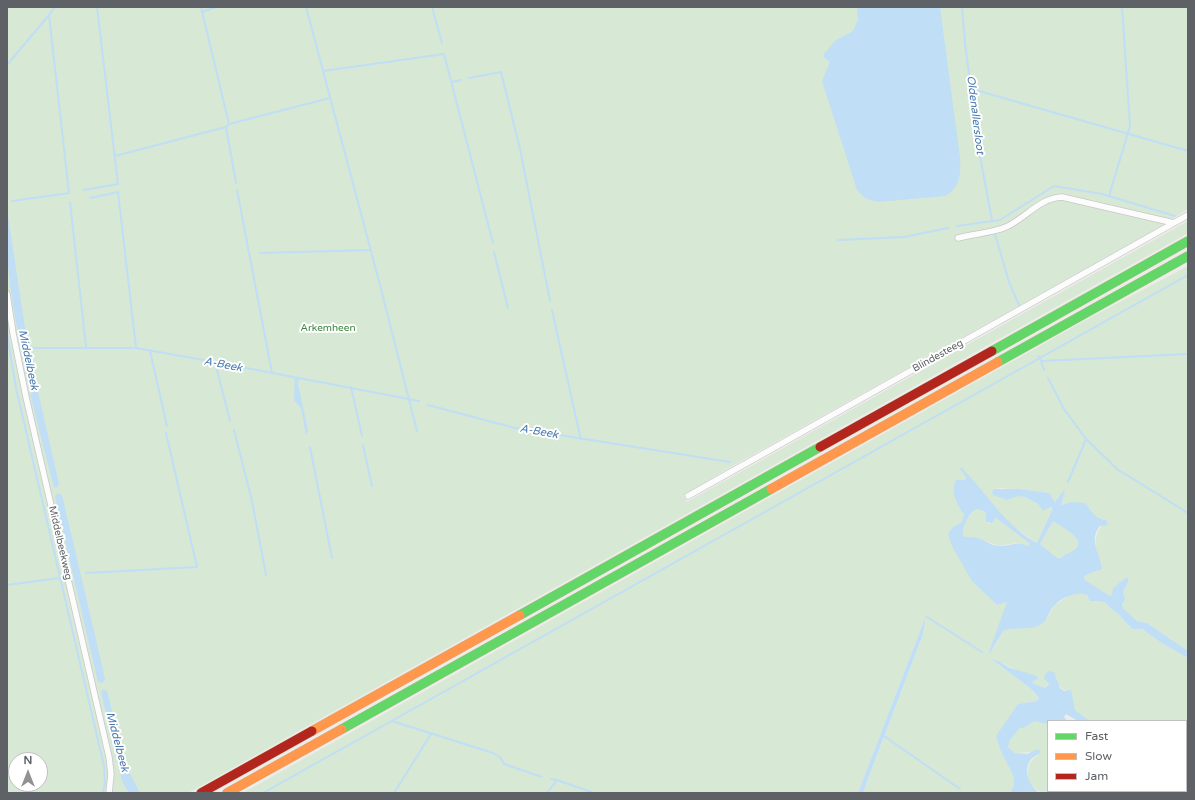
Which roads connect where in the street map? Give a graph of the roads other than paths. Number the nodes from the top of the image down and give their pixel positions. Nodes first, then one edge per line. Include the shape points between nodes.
1 (1188, 215) edge
2 (1174, 223) junction
3 (958, 238) dead end
4 (1188, 241) edge
5 (1188, 256) edge
6 (7, 294) edge
7 (688, 496) dead end
8 (109, 793) edge
9 (201, 793) edge
10 (227, 793) edge

1 - 2 street, Blindesteeg
2 - 3 street via 1062,197 1052,197 1005,227
2 - 7 street, Blindesteeg
4 - 9 highway
5 - 10 highway
6 - 8 street, Middelbeekweg via 26,397 109,757

